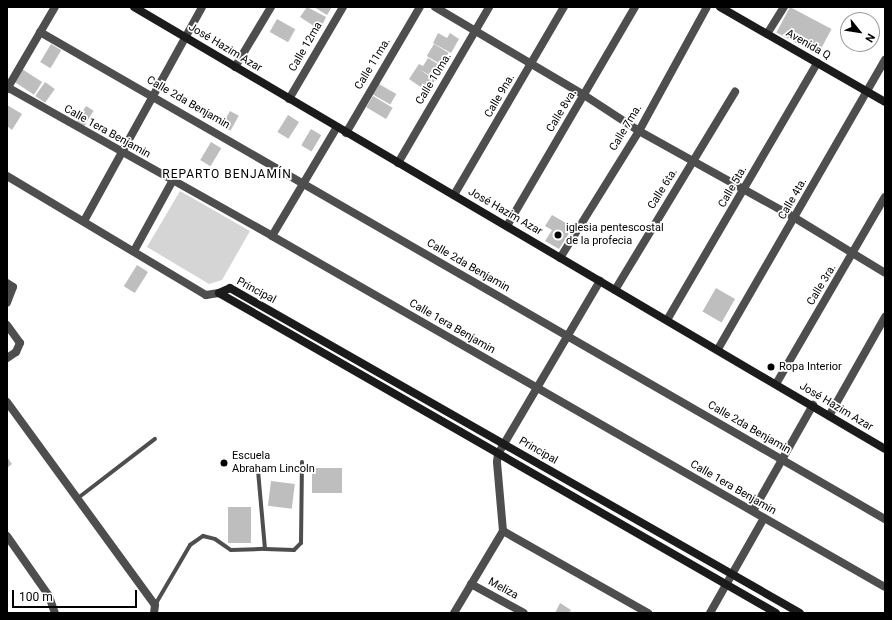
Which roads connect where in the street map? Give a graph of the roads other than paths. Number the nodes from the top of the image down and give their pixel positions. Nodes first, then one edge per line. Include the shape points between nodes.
1 (56, 7) edge
2 (134, 7) edge
3 (202, 7) edge
4 (271, 7) edge
5 (343, 7) edge
6 (420, 7) edge
7 (435, 7) edge
8 (489, 7) edge
9 (564, 7) edge
10 (635, 7) edge
11 (707, 7) edge
12 (720, 7) edge
13 (784, 7) edge
14 (476, 31) junction
15 (40, 32) junction
16 (767, 34) junction
17 (184, 37) junction
18 (885, 60) edge
19 (817, 63) junction
20 (532, 64) junction
21 (235, 67) junction
22 (7, 88) edge
23 (867, 91) junction
24 (735, 92) dead end
25 (153, 95) junction
26 (584, 95) junction
27 (289, 99) junction
28 (885, 102) edge
29 (337, 127) junction
30 (639, 131) junction
31 (346, 133) junction
32 (121, 153) junction
33 (693, 161) junction
34 (398, 163) junction
35 (7, 176) edge
36 (173, 180) junction
37 (304, 182) junction
38 (744, 190) junction
39 (454, 196) junction
40 (885, 197) edge
41 (795, 218) junction
42 (84, 221) junction
43 (507, 226) junction
44 (272, 236) junction
45 (134, 251) junction
46 (853, 254) junction
47 (560, 258) junction
48 (885, 273) edge
49 (600, 281) junction
50 (7, 283) edge
51 (616, 290) junction
52 (219, 292) junction
53 (7, 303) edge
54 (885, 317) edge
55 (667, 320) junction
56 (7, 325) edge
57 (567, 337) junction
58 (718, 349) junction
59 (7, 358) edge
60 (776, 384) junction
61 (537, 389) junction
62 (7, 402) edge
63 (813, 405) junction
64 (828, 416) junction
65 (155, 439) dead end
66 (504, 444) junction
67 (884, 446) edge
68 (498, 454) junction
69 (782, 460) junction
70 (302, 462) dead end
71 (258, 470) dead end
72 (77, 499) junction
73 (753, 511) junction
74 (764, 518) junction
75 (885, 519) edge
76 (503, 531) junction
77 (7, 536) edge
78 (266, 549) junction
79 (732, 574) junction
80 (472, 584) junction
81 (726, 585) junction
82 (885, 587) edge
83 (155, 609) edge
84 (55, 613) edge
85 (454, 613) edge
86 (524, 613) edge
87 (648, 613) edge
88 (710, 613) edge
89 (776, 613) edge
90 (800, 613) edge

1 - 15 street
2 - 17 street, José Hazim Azar
3 - 17 street
4 - 21 street
5 - 27 street, Calle 12ma
6 - 31 street, Calle 11ma.
7 - 14 street
8 - 14 street, Calle 10ma.
9 - 20 street, Calle 9na.
10 - 26 street, Calle 8va.
11 - 30 street, Calle 7ma.
12 - 16 street, Avenida Q
13 - 16 street
14 - 20 street
14 - 34 street, Calle 10ma.
15 - 22 street
15 - 25 street, Calle 2da Benjamin
16 - 19 street, Avenida Q
17 - 21 street, José Hazim Azar
17 - 25 street
18 - 23 street, Calle 4ta.
19 - 23 street, Avenida Q
19 - 38 street, Calle 5ta.
20 - 26 street
20 - 39 street, Calle 9na.
21 - 27 street, José Hazim Azar
22 - 32 street, Calle 1era Benjamin
23 - 28 street, Avenida Q
23 - 41 street, Calle 4ta.
24 - 33 street, Calle 6ta.
25 - 32 street
25 - 37 street, Calle 2da Benjamin
26 - 30 street
26 - 43 street, Calle 8va.
27 - 29 street, José Hazim Azar
29 - 31 street, José Hazim Azar
29 - 37 street
30 - 33 street
30 - 47 street, Calle 7ma.
31 - 34 street, José Hazim Azar
32 - 36 street, Calle 1era Benjamin
32 - 42 street
33 - 38 street
33 - 51 street, Calle 6ta.
34 - 39 street, José Hazim Azar
35 - 42 street
36 - 44 street, Calle 1era Benjamin
36 - 45 street
37 - 44 street
37 - 57 street, Calle 2da Benjamin
38 - 41 street
38 - 55 street, Calle 5ta.
39 - 43 street, José Hazim Azar
40 - 46 street, Calle 3ra.
41 - 46 street
41 - 58 street, Calle 4ta.
42 - 45 street
43 - 47 street, José Hazim Azar
44 - 61 street, Calle 1era Benjamin
45 - 52 street via 206,295
46 - 48 street
46 - 60 street, Calle 3ra.
47 - 49 street, José Hazim Azar
49 - 51 street, José Hazim Azar
49 - 57 street
50 - 53 street via 13,287
51 - 55 street, José Hazim Azar
52 - 66 street, Principal via 230,288
52 - 68 street, Principal
54 - 64 street
55 - 58 street, José Hazim Azar
56 - 59 street via 20,343 16,352
57 - 61 street
57 - 69 street, Calle 2da Benjamin
58 - 60 street, José Hazim Azar
60 - 63 street, José Hazim Azar
61 - 66 street
61 - 73 street, Calle 1era Benjamin
62 - 72 street
63 - 64 street, José Hazim Azar
63 - 69 street
64 - 67 street, José Hazim Azar
65 - 72 lane
66 - 68 street
66 - 79 street, Principal
68 - 76 street
68 - 81 street, Principal
69 - 73 street
69 - 75 street, Calle 2da Benjamin
70 - 78 lane via 302,543 294,550
71 - 78 lane
72 - 83 street
73 - 74 street, Calle 1era Benjamin
74 - 79 street
74 - 82 street, Calle 1era Benjamin
76 - 80 street
76 - 87 street
77 - 84 street via 49,596
78 - 83 lane via 231,550 215,539 203,536 190,545
79 - 81 street
79 - 90 street, Principal
80 - 85 street
80 - 86 street, Meliza
81 - 88 street
81 - 89 street, Principal

